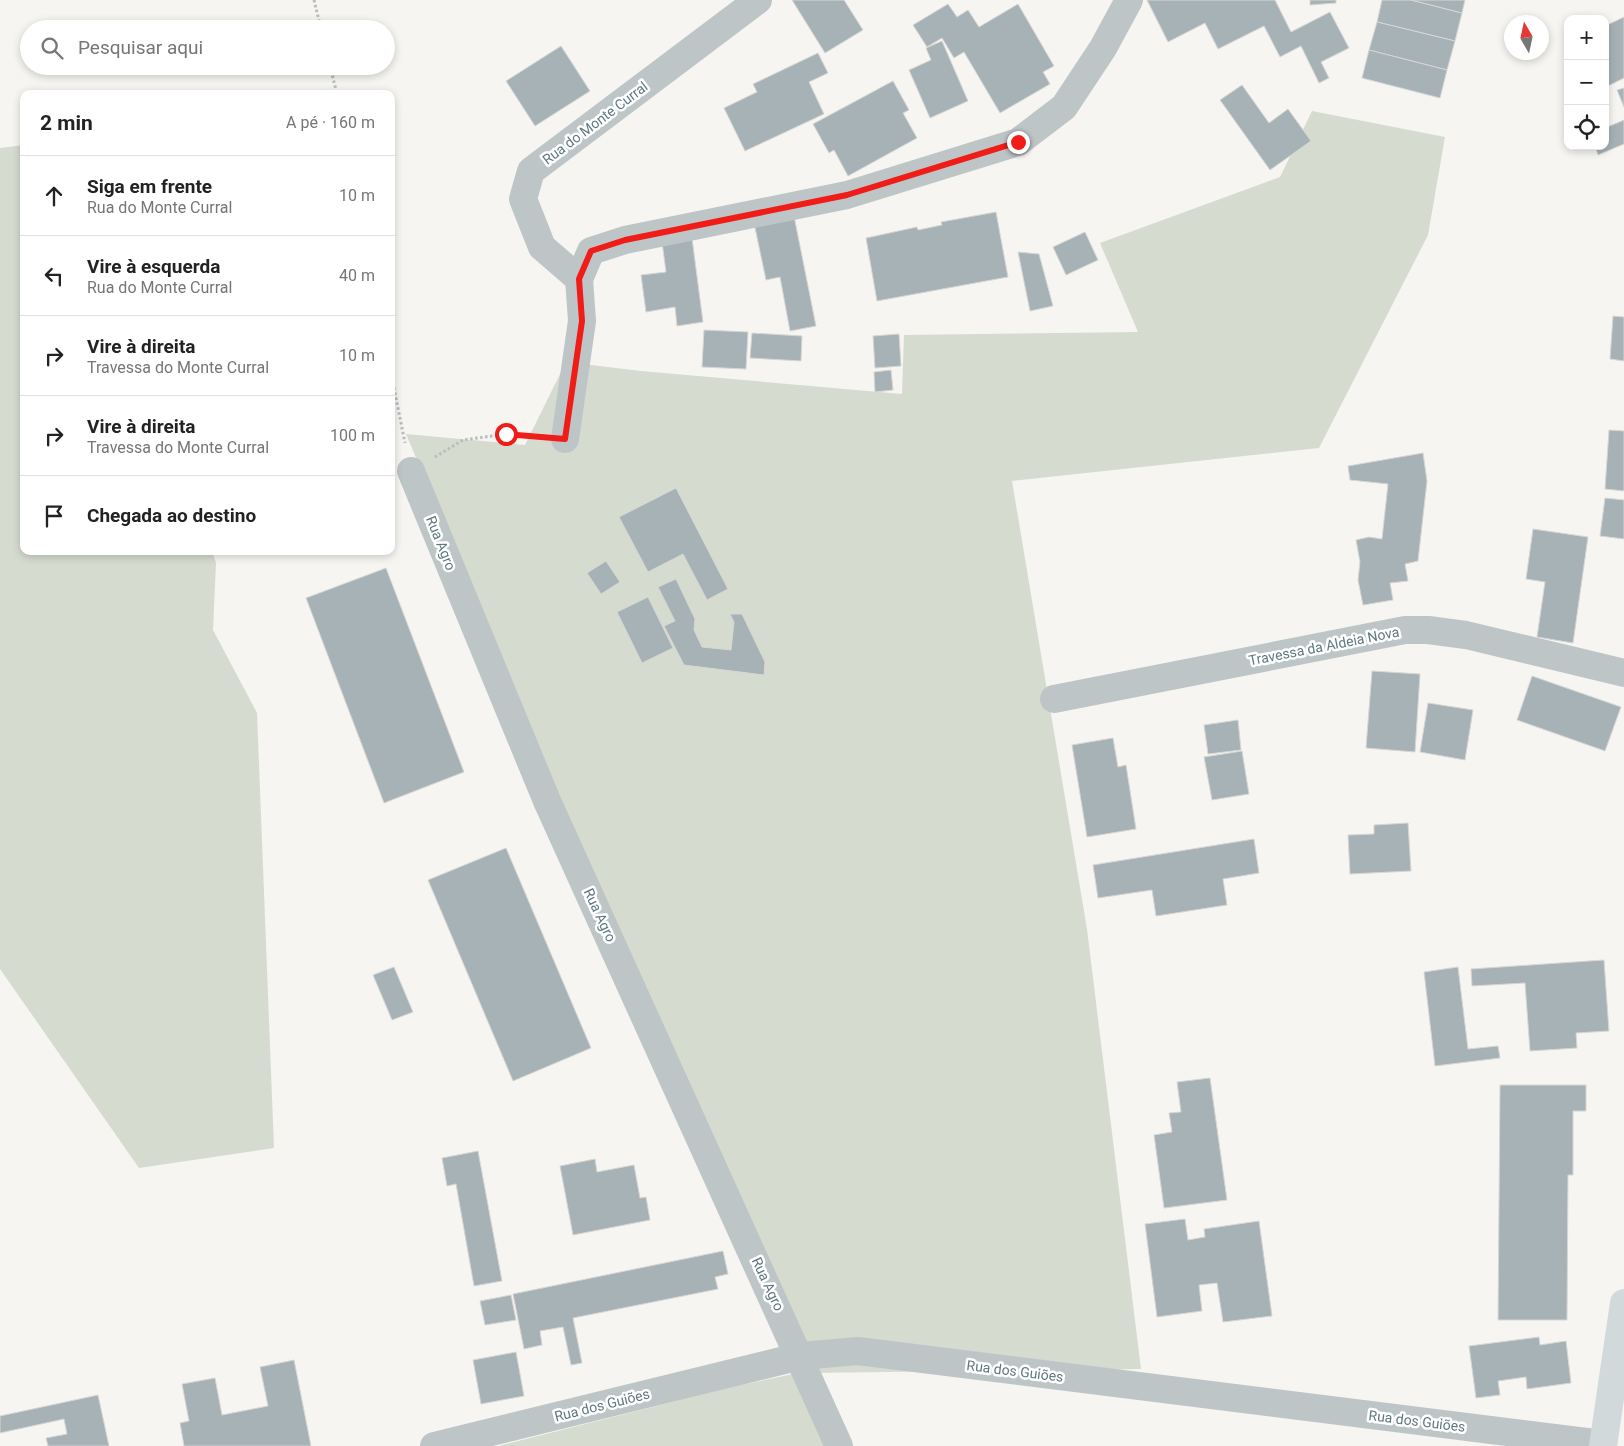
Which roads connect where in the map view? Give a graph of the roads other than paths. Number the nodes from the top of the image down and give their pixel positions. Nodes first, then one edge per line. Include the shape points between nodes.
1 (758, 0) edge
2 (1129, 0) edge
3 (579, 279) junction
4 (565, 439) road end
5 (411, 472) road end
6 (1624, 673) edge
7 (1054, 699) dead end
8 (1624, 1303) edge
9 (801, 1356) junction
10 (1603, 1445) edge
11 (434, 1446) edge
12 (840, 1446) edge

1 - 3 street, Rua do Monte Curral via 532,172 523,199 542,247
2 - 3 street via 1103,48 1064,107 1018,142 847,195 625,240 591,251
3 - 4 street via 582,321
5 - 9 street, Rua Agro via 547,801
6 - 7 street, Travessa da Aldeia Nova via 1466,635 1405,630
8 - 10 street
9 - 10 street, Rua dos Guiões via 858,1351
9 - 11 street, Rua dos Guiões
9 - 12 street, Rua Agro

